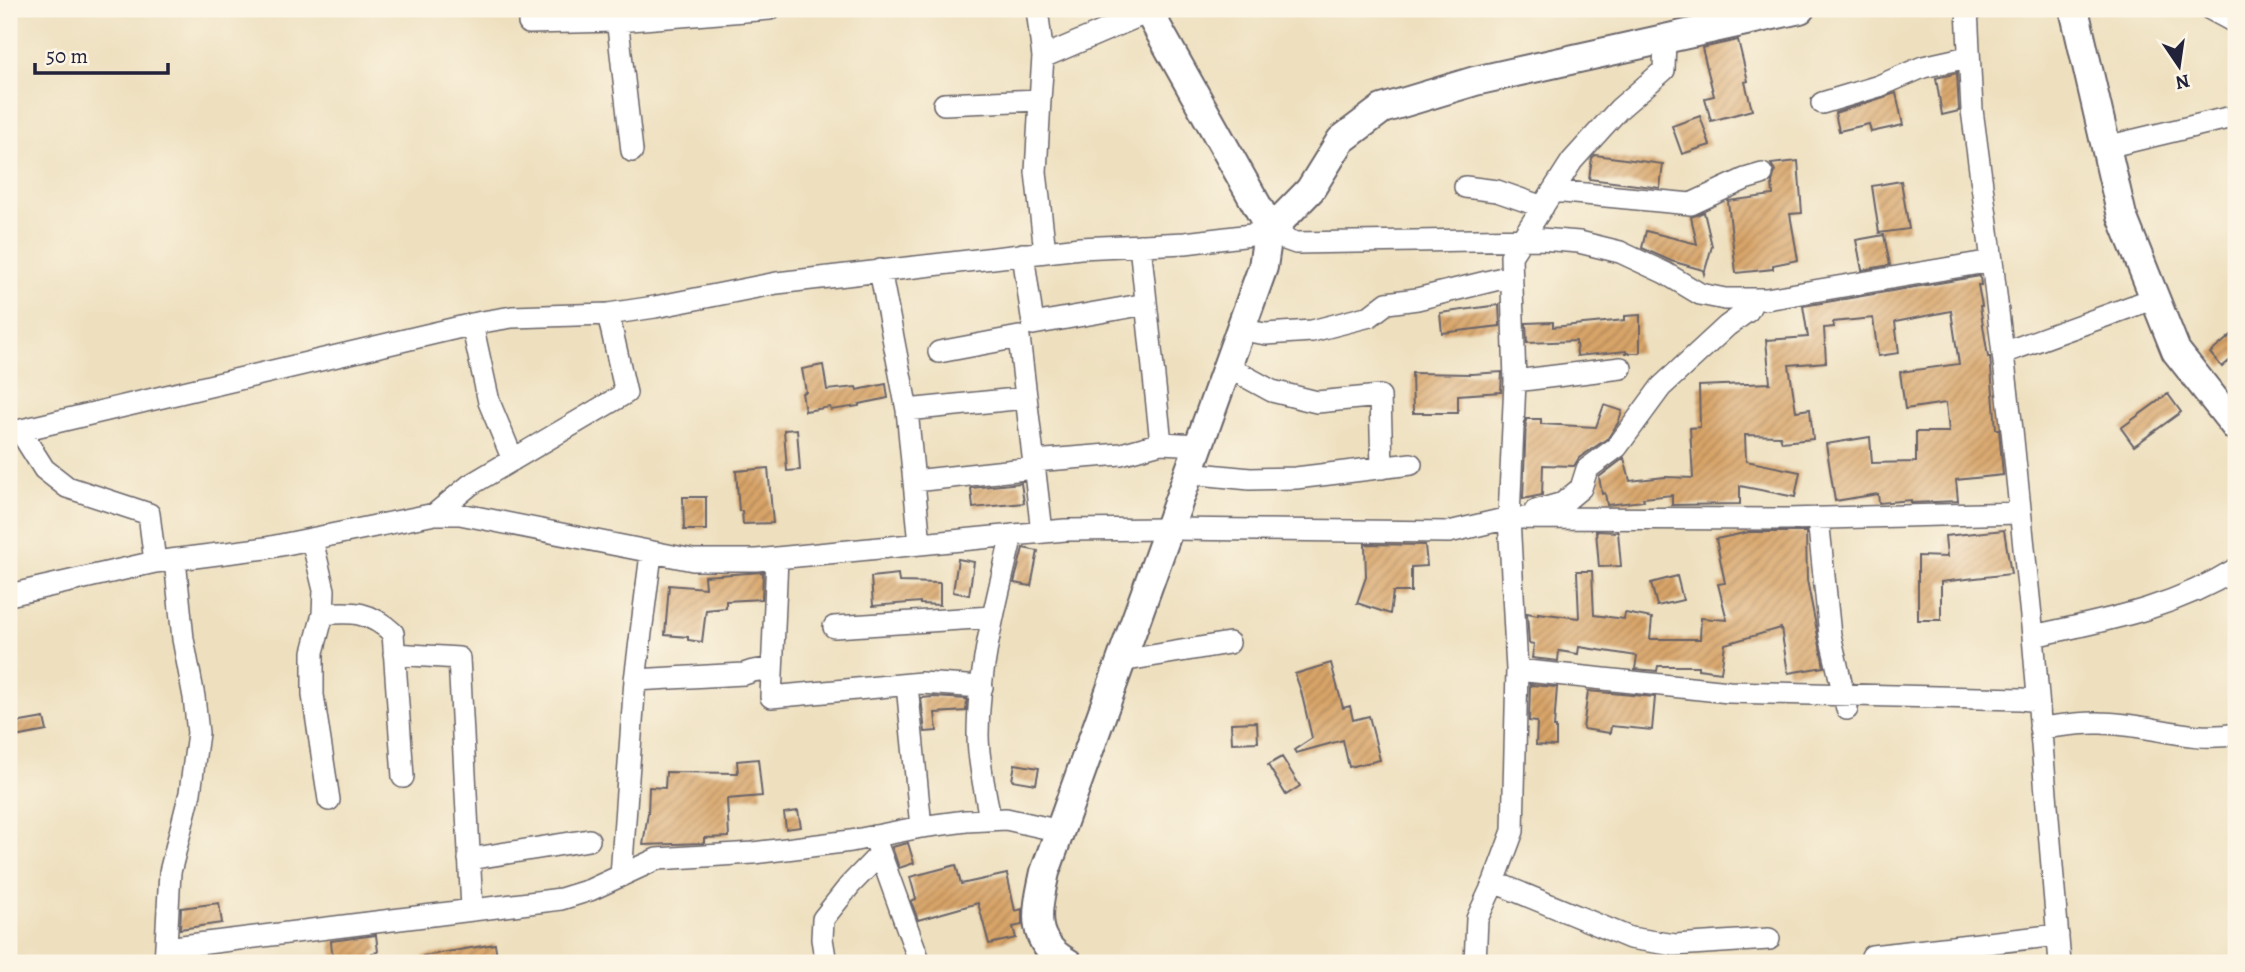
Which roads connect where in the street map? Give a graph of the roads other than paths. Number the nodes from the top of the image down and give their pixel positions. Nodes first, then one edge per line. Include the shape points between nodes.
1 (770, 9) edge
2 (1037, 9) edge
3 (1800, 9) edge
4 (1967, 9) edge
5 (2074, 9) edge
6 (2210, 9) edge
7 (1148, 10) edge
8 (616, 15) edge
9 (529, 23) dead end
10 (2236, 23) edge
11 (1665, 39) junction
12 (1043, 57) junction
13 (1968, 57) junction
14 (1040, 100) junction
15 (1822, 103) dead end
16 (944, 104) dead end
17 (2236, 116) edge
18 (2106, 147) junction
19 (632, 151) dead end
20 (1762, 174) dead end
21 (1465, 187) dead end
22 (1548, 199) junction
23 (1268, 233) junction
24 (1522, 240) junction
25 (1140, 245) junction
26 (1045, 252) junction
27 (1023, 254) junction
28 (1992, 261) junction
29 (880, 270) junction
30 (1511, 276) junction
31 (2155, 298) junction
32 (1754, 299) junction
33 (1146, 304) junction
34 (608, 314) junction
35 (472, 324) junction
36 (1241, 330) junction
37 (939, 352) dead end
38 (2003, 353) junction
39 (1228, 367) junction
40 (1621, 368) dead end
41 (1515, 381) junction
42 (1026, 398) junction
43 (907, 410) junction
44 (2236, 427) edge
45 (14, 432) edge
46 (1161, 443) junction
47 (1200, 445) junction
48 (513, 460) junction
49 (1034, 464) junction
50 (1411, 464) dead end
51 (1382, 468) junction
52 (1189, 473) junction
53 (914, 481) junction
54 (2019, 513) junction
55 (435, 514) junction
56 (1509, 518) junction
57 (1818, 518) junction
58 (1169, 529) junction
59 (1042, 532) junction
60 (1012, 535) junction
61 (312, 540) junction
62 (920, 544) junction
63 (651, 554) junction
64 (777, 558) junction
65 (165, 561) junction
66 (2236, 569) edge
67 (9, 595) edge
68 (323, 614) junction
69 (992, 617) junction
70 (834, 627) dead end
71 (2033, 636) junction
72 (1229, 643) dead end
73 (394, 654) junction
74 (1121, 662) junction
75 (772, 668) junction
76 (1517, 670) junction
77 (635, 680) junction
78 (907, 685) junction
79 (982, 687) junction
80 (2038, 701) junction
81 (1845, 703) junction
82 (2040, 728) junction
83 (2236, 734) edge
84 (403, 777) dead end
85 (329, 800) dead end
86 (990, 820) junction
87 (921, 827) junction
88 (1060, 831) junction
89 (590, 840) dead end
90 (877, 845) junction
91 (469, 859) junction
92 (621, 876) junction
93 (1494, 883) junction
94 (471, 909) junction
95 (2058, 935) junction
96 (1769, 939) dead end
97 (165, 956) edge
98 (1872, 956) dead end
99 (826, 963) edge
100 (920, 963) edge
101 (1068, 963) edge
102 (1475, 963) edge
103 (2060, 963) edge

1 - 8 street
2 - 12 street
3 - 11 main road
4 - 13 street
5 - 18 main road
6 - 10 street
7 - 12 street
7 - 23 main road via 1263,216
8 - 9 street
8 - 19 street
11 - 22 street via 1664,70 1619,109 1572,160
11 - 23 main road via 1475,81 1382,109 1341,140 1310,190
12 - 14 street
13 - 15 street via 1923,67
13 - 28 street
14 - 16 street
14 - 26 street via 1036,172
17 - 18 street
18 - 31 main road via 2122,216
20 - 22 street via 1691,204
21 - 22 street
22 - 24 street
23 - 24 street via 1296,243
23 - 25 street
23 - 36 main road via 1264,267
24 - 30 street via 1511,256
24 - 32 street via 1579,242 1620,252 1700,294
25 - 26 street
25 - 33 street
26 - 27 street
27 - 29 street
27 - 33 street via 1033,324
28 - 32 street
28 - 38 street
29 - 34 street via 777,283
29 - 43 street
30 - 36 street via 1387,303 1370,316 1312,331 1266,334
30 - 41 street
31 - 38 street
31 - 44 main road via 2176,351
32 - 56 street via 1748,311 1661,387 1617,447 1587,469 1581,488 1563,503
33 - 46 street
34 - 35 street via 512,317
34 - 48 street via 626,393
35 - 45 street
35 - 48 street via 489,402
36 - 39 main road
37 - 42 street via 1019,337
38 - 54 street
39 - 47 main road
39 - 51 street via 1272,391 1317,402 1380,396
40 - 41 street
41 - 56 street
42 - 43 street
42 - 49 street
43 - 53 street
45 - 65 street via 44,469 67,487 149,514
46 - 47 street
46 - 49 street via 1121,454
47 - 52 main road
48 - 55 street via 470,485
49 - 53 street
49 - 59 street
50 - 51 street
51 - 52 street via 1296,478
52 - 58 main road
53 - 62 street
54 - 57 street
54 - 71 street
55 - 61 street
55 - 63 street via 460,514
56 - 57 street
56 - 58 street via 1449,532
56 - 76 street
57 - 81 street via 1830,635
58 - 59 street
58 - 74 main road
59 - 60 street
60 - 62 street
60 - 69 street
61 - 65 street
61 - 68 street via 324,590
62 - 64 street
63 - 64 street via 692,561
63 - 77 street
64 - 75 street
65 - 67 street
65 - 97 street via 198,733 190,793 170,872
66 - 71 street via 2187,596 2126,616
68 - 73 street via 347,611 377,619 393,633
68 - 85 street via 313,652 313,695
69 - 70 street
69 - 79 street
71 - 80 street
72 - 74 street
73 - 84 street
73 - 91 street via 458,658
74 - 88 main road
75 - 77 street via 744,674
75 - 78 street via 771,697
76 - 81 street
76 - 93 street via 1513,831
77 - 92 street
78 - 79 street
78 - 87 street
79 - 86 street via 978,736
80 - 81 street
80 - 82 street
82 - 83 street via 2100,722 2195,737
82 - 95 street
86 - 87 street
86 - 88 street
87 - 90 street
88 - 101 main road via 1038,905 1038,928 1046,947
89 - 91 street
90 - 92 street via 657,859
90 - 99 street via 823,919
90 - 100 street
91 - 94 street
92 - 94 street via 561,899
93 - 96 street via 1630,938 1675,945
93 - 102 street via 1477,919
94 - 97 street
95 - 98 street
95 - 103 street

